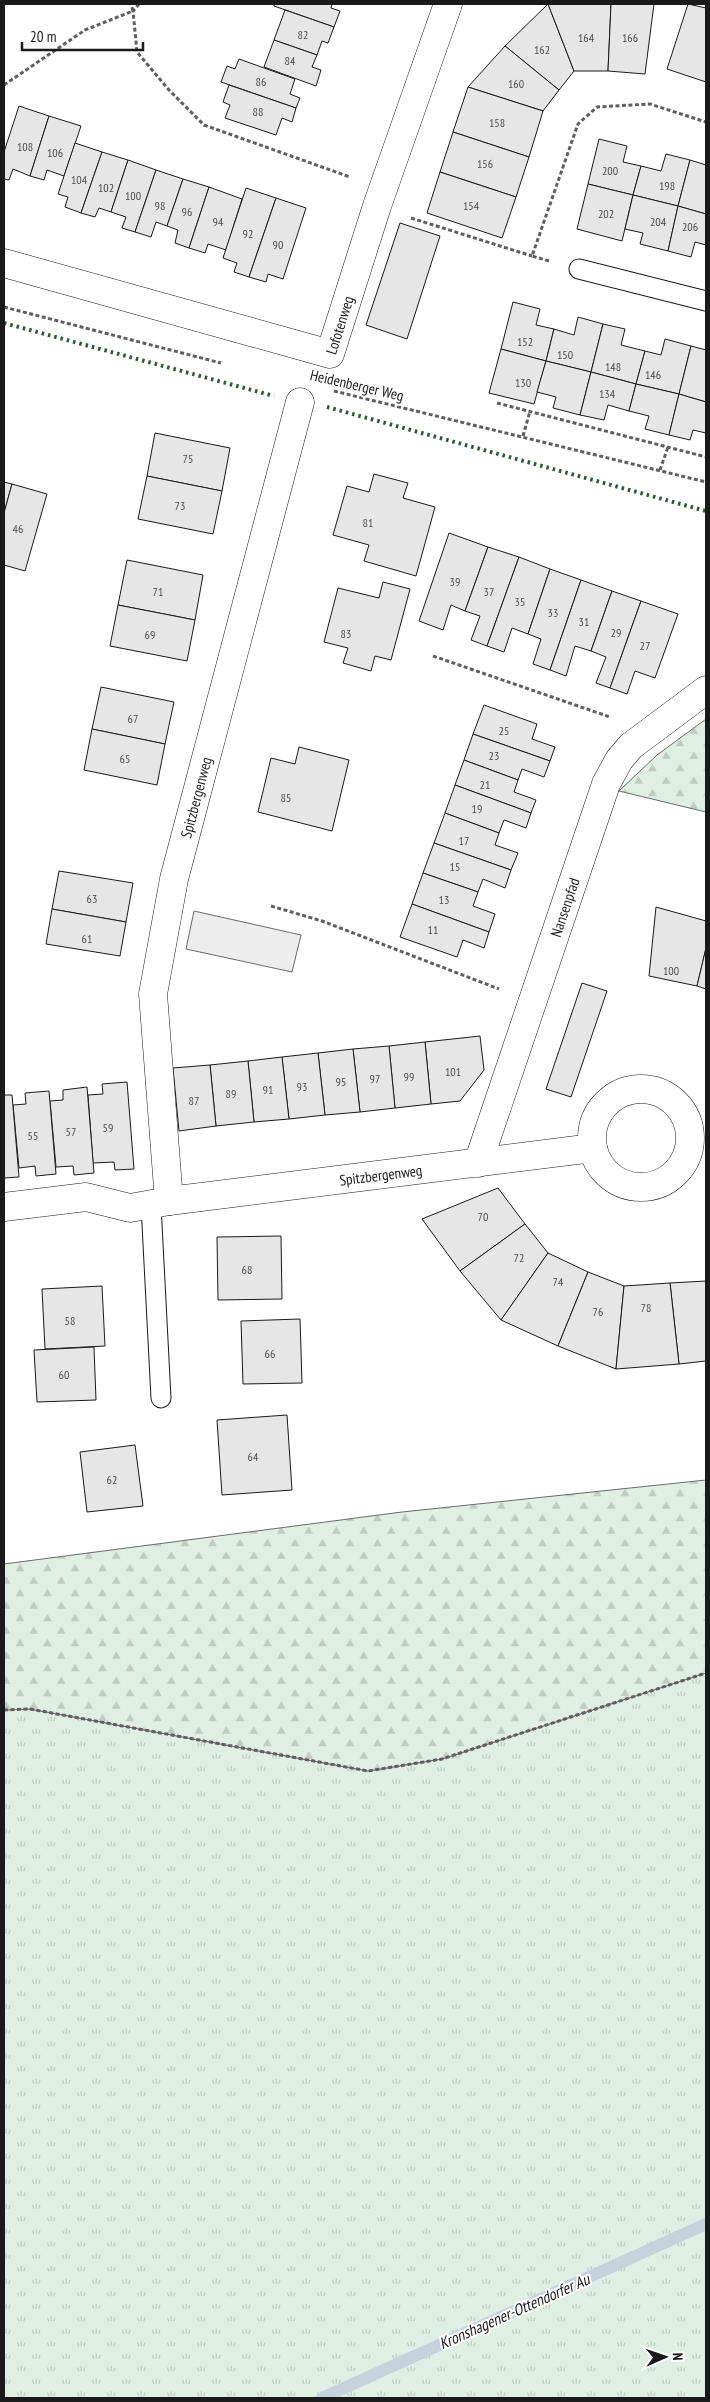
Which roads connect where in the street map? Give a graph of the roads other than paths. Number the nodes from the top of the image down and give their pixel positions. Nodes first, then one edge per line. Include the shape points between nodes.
1 (448, 4) edge
2 (4, 263) edge
3 (579, 269) road end
4 (706, 301) edge
5 (300, 402) dead end
6 (706, 690) edge
7 (593, 1148) dead end
8 (478, 1163) junction
9 (160, 1203) junction
10 (4, 1207) edge
11 (161, 1398) dead end

1 - 2 street, Lofotenweg via 380,197 330,354
3 - 4 lane
5 - 9 street, Spitzbergenweg via 174,879 153,994
6 - 8 street, Nansenpfad via 631,746 606,784
7 - 8 street, Spitzbergenweg
8 - 9 street, Spitzbergenweg
9 - 10 street, Spitzbergenweg via 130,1208 86,1197
9 - 11 lane

